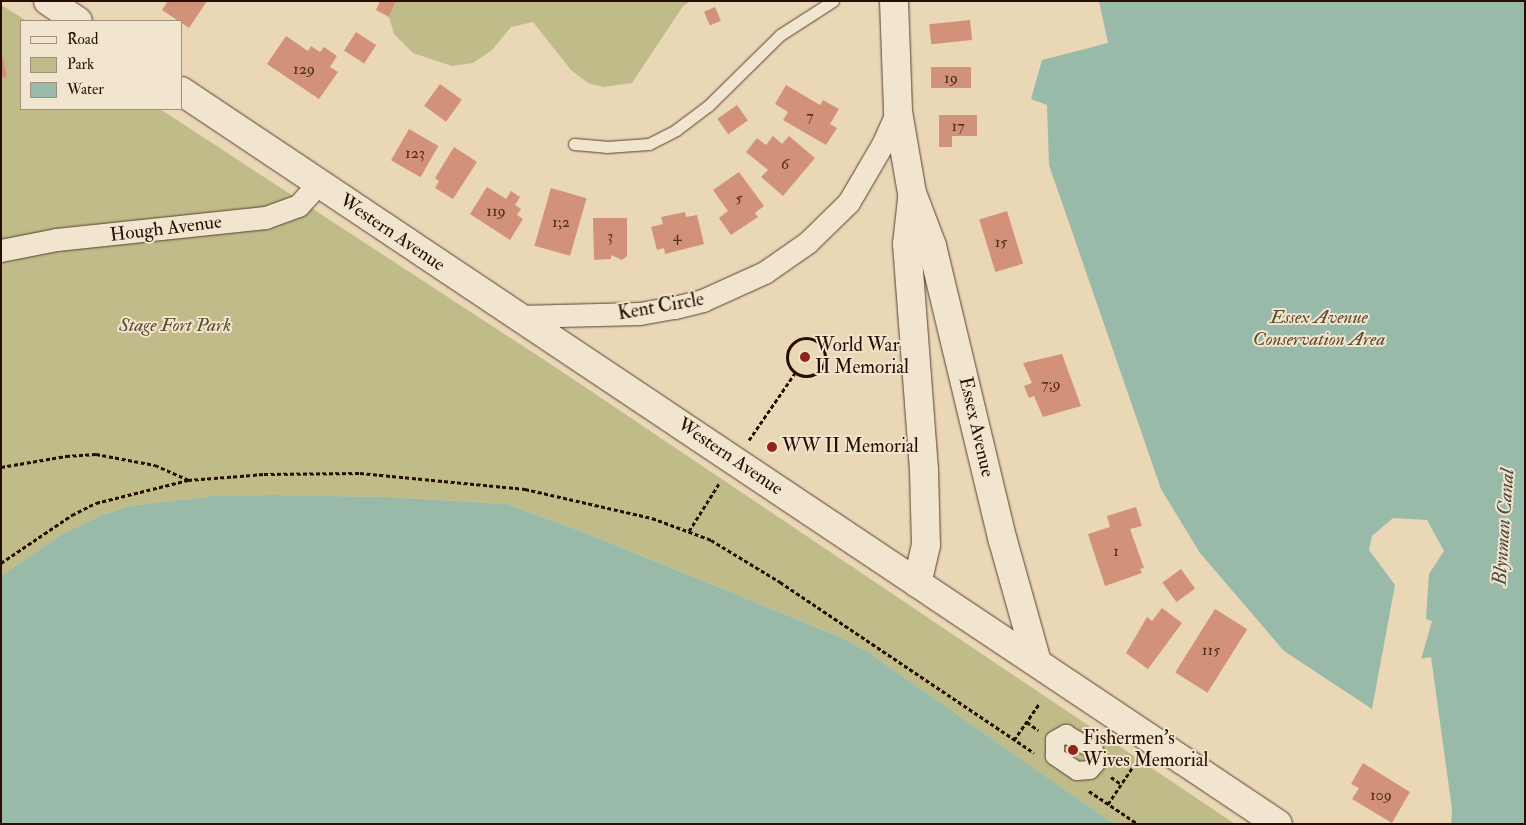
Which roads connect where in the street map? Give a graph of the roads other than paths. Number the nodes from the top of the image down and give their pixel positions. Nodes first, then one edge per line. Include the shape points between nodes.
1 (48, 1) edge
2 (833, 1) edge
3 (894, 1) edge
4 (76, 20) edge
5 (182, 92) edge
6 (898, 112) junction
7 (574, 144) dead end
8 (319, 184) junction
9 (912, 193) junction
10 (1, 251) edge
11 (518, 317) junction
12 (917, 583) junction
13 (1037, 662) junction
14 (1278, 824) edge

1 - 4 main road
2 - 7 lane via 780,35 708,106 676,130 649,144 606,147
3 - 6 main road, Essex Avenue
5 - 8 main road, Western Avenue
6 - 9 main road, Essex Avenue
6 - 11 street, Kent Circle via 849,203 808,243 765,273 710,298 675,308 622,315
8 - 10 street, Hough Avenue via 299,206 266,218 224,215
8 - 11 main road, Western Avenue
9 - 12 main road, Essex Avenue via 907,244 924,470 926,545
9 - 13 main road, Essex Avenue via 932,246 1003,541
11 - 12 main road, Western Avenue
12 - 13 main road, Western Avenue
13 - 14 main road, Western Avenue

